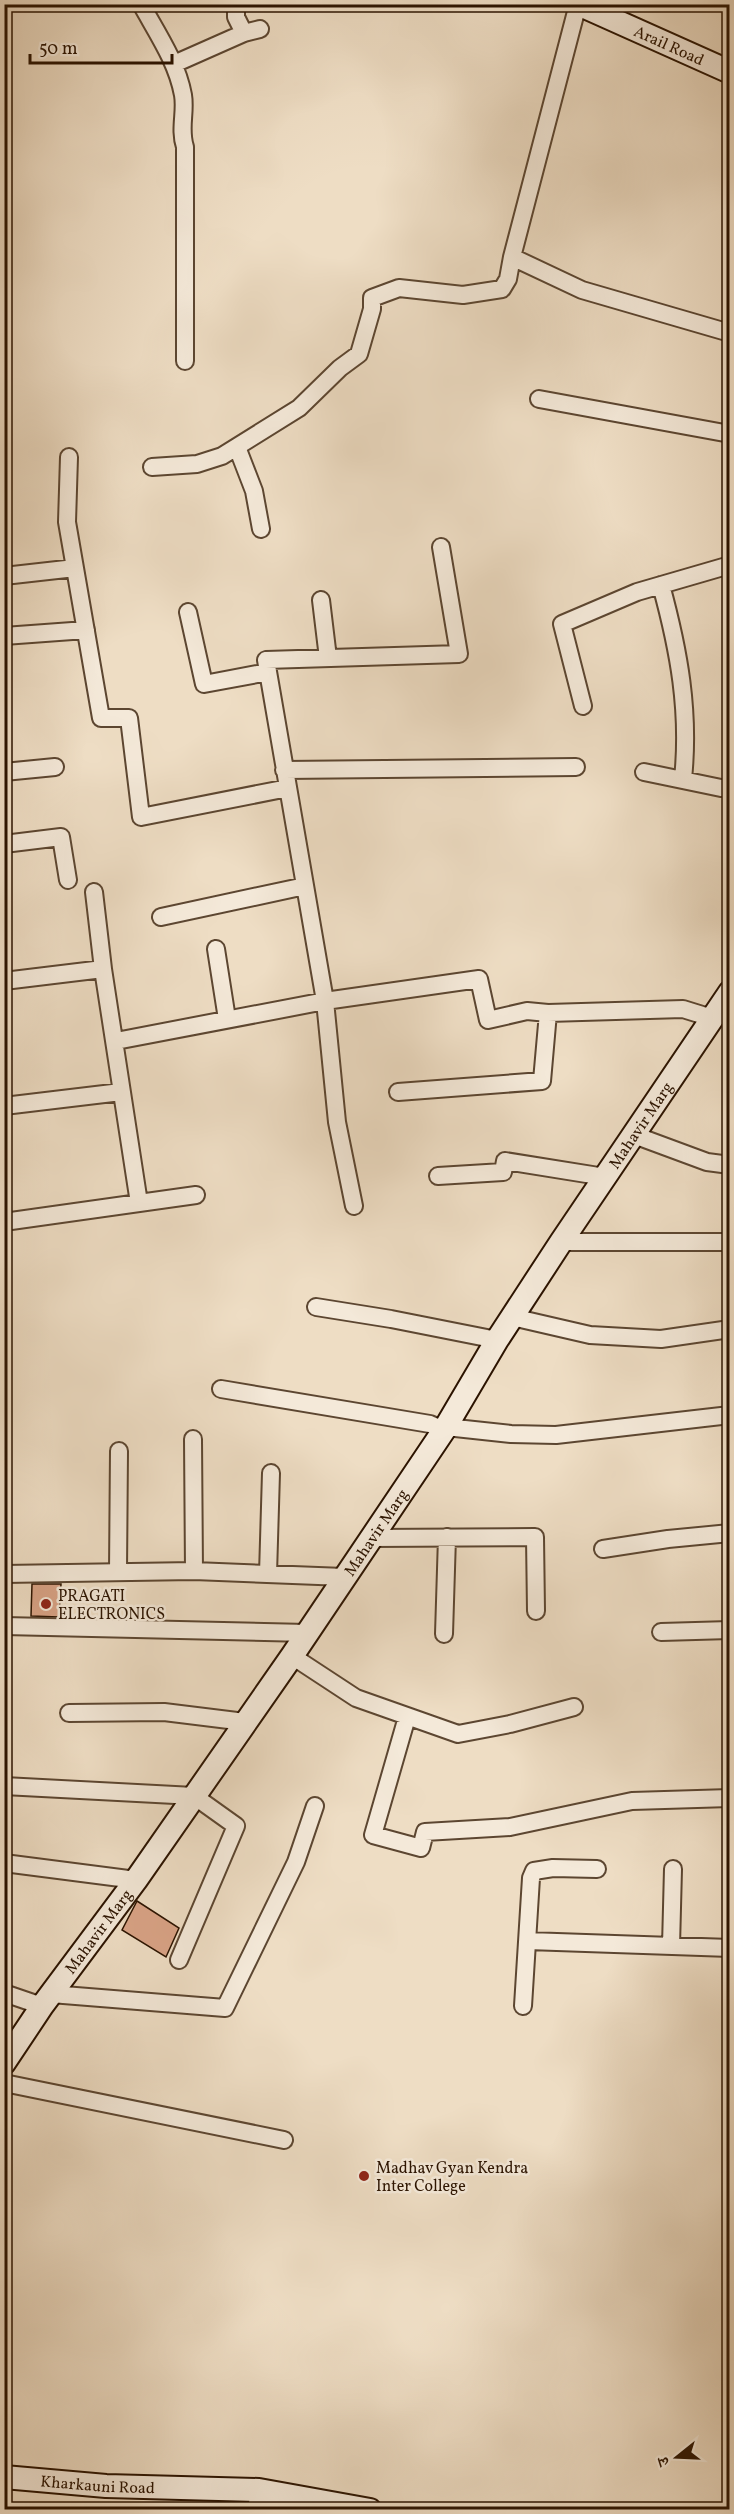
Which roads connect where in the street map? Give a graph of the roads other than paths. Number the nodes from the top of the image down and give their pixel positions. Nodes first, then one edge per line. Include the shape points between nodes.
1 (141, 4) edge
2 (236, 4) edge
3 (578, 4) edge
4 (174, 64) junction
5 (729, 72) edge
6 (512, 256) junction
7 (729, 333) edge
8 (185, 361) dead end
9 (539, 399) dead end
10 (729, 434) edge
11 (237, 447) junction
12 (69, 457) dead end
13 (152, 467) dead end
14 (261, 529) dead end
15 (441, 547) dead end
16 (729, 565) edge
17 (75, 568) junction
18 (4, 576) edge
19 (661, 585) junction
20 (321, 600) dead end
21 (188, 612) dead end
22 (86, 630) junction
23 (4, 636) edge
24 (328, 658) junction
25 (268, 672) junction
26 (583, 706) dead end
27 (55, 767) dead end
28 (576, 767) dead end
29 (284, 770) junction
30 (4, 772) edge
31 (644, 772) dead end
32 (683, 779) junction
33 (288, 788) junction
34 (721, 788) dead end
35 (4, 844) edge
36 (68, 880) dead end
37 (305, 886) junction
38 (94, 892) dead end
39 (161, 917) dead end
40 (216, 949) dead end
41 (104, 969) junction
42 (4, 981) edge
43 (729, 992) edge
44 (325, 1001) junction
45 (548, 1013) junction
46 (712, 1018) junction
47 (227, 1019) junction
48 (116, 1041) junction
49 (121, 1092) junction
50 (398, 1092) dead end
51 (4, 1106) edge
52 (634, 1135) junction
53 (729, 1165) edge
54 (438, 1176) dead end
55 (605, 1177) junction
56 (196, 1195) dead end
57 (139, 1203) junction
58 (354, 1206) dead end
59 (4, 1222) edge
60 (561, 1242) junction
61 (729, 1242) edge
62 (316, 1307) dead end
63 (512, 1317) junction
64 (729, 1329) edge
65 (497, 1340) junction
66 (220, 1389) dead end
67 (729, 1415) edge
68 (445, 1428) junction
69 (193, 1439) dead end
70 (119, 1451) dead end
71 (271, 1473) dead end
72 (729, 1533) edge
73 (447, 1537) junction
74 (371, 1538) junction
75 (603, 1550) dead end
76 (118, 1571) junction
77 (194, 1571) junction
78 (4, 1574) edge
79 (268, 1574) junction
80 (344, 1577) junction
81 (536, 1611) dead end
82 (4, 1626) edge
83 (729, 1630) edge
84 (661, 1632) dead end
85 (307, 1633) junction
86 (444, 1634) dead end
87 (292, 1656) junction
88 (574, 1707) dead end
89 (69, 1713) dead end
90 (407, 1717) junction
91 (245, 1722) junction
92 (4, 1786) edge
93 (194, 1796) junction
94 (729, 1798) edge
95 (315, 1806) dead end
96 (4, 1863) edge
97 (597, 1869) dead end
98 (673, 1869) dead end
99 (136, 1880) junction
100 (528, 1941) junction
101 (671, 1946) junction
102 (729, 1948) edge
103 (179, 1960) dead end
104 (4, 1993) edge
105 (46, 2000) junction
106 (523, 2006) dead end
107 (4, 2062) edge
108 (4, 2083) edge
109 (284, 2140) dead end
110 (4, 2477) edge
111 (257, 2500) edge
112 (370, 2510) edge

1 - 4 street
2 - 4 street via 236,17 252,31
3 - 5 street, Arail Road
3 - 6 street
4 - 8 street via 183,97
6 - 7 street via 582,290
6 - 11 street via 502,289 463,295 399,288 372,298 359,354 298,408
9 - 10 street
11 - 13 street via 196,464
11 - 14 street via 254,491
12 - 17 street via 67,522
15 - 24 street via 459,654
16 - 19 street
17 - 18 street
17 - 22 street
19 - 26 street via 562,624
19 - 32 street via 684,693 687,743
20 - 24 street
21 - 25 street via 204,684
22 - 23 street
22 - 33 street via 101,718 129,718 141,817
24 - 25 street via 266,660
25 - 29 street
27 - 30 street
28 - 29 street
29 - 33 street
31 - 32 street
32 - 34 street
33 - 37 street
35 - 36 street via 61,837
37 - 39 street
37 - 44 street
38 - 41 street
40 - 47 street
41 - 42 street
41 - 48 street
43 - 46 street, Mahavir Marg
44 - 45 street via 479,979 488,1020 527,1011
44 - 47 street
44 - 58 street via 337,1122
45 - 46 street via 683,1009
45 - 50 street via 542,1082
46 - 52 street, Mahavir Marg
47 - 48 street
48 - 49 street
49 - 51 street
49 - 57 street
52 - 53 street via 707,1162
52 - 55 street, Mahavir Marg
54 - 55 street via 503,1172 505,1161
55 - 60 street, Mahavir Marg
56 - 57 street
57 - 59 street
60 - 61 street
60 - 63 street, Mahavir Marg
62 - 65 street
63 - 64 street via 590,1335 661,1338
63 - 65 street, Mahavir Marg
65 - 68 street, Mahavir Marg
66 - 68 street
67 - 68 street via 556,1435
68 - 74 street, Mahavir Marg
69 - 77 street
70 - 76 street
71 - 79 street
72 - 75 street
73 - 74 street
73 - 81 street via 535,1537
73 - 86 street
74 - 80 street, Mahavir Marg
76 - 77 street
76 - 78 street
77 - 79 street
79 - 80 street
80 - 85 street, Mahavir Marg
82 - 85 street
83 - 84 street
85 - 87 street, Mahavir Marg
87 - 90 street via 356,1698
87 - 91 street, Mahavir Marg
88 - 90 street via 458,1734
89 - 91 street via 164,1712
90 - 94 street via 373,1835 421,1848 425,1832 510,1827 632,1801
91 - 93 street, Mahavir Marg
92 - 93 street
93 - 99 street, Mahavir Marg
93 - 103 street via 236,1826
95 - 105 street via 296,1862 225,2008
96 - 99 street
97 - 100 street via 534,1871
98 - 101 street
99 - 105 street, Mahavir Marg
100 - 101 street
100 - 106 street
101 - 102 street
104 - 105 street
105 - 107 street, Mahavir Marg
108 - 109 street
110 - 111 street, Kharkauni Road
111 - 112 street, Kharkauni Road

